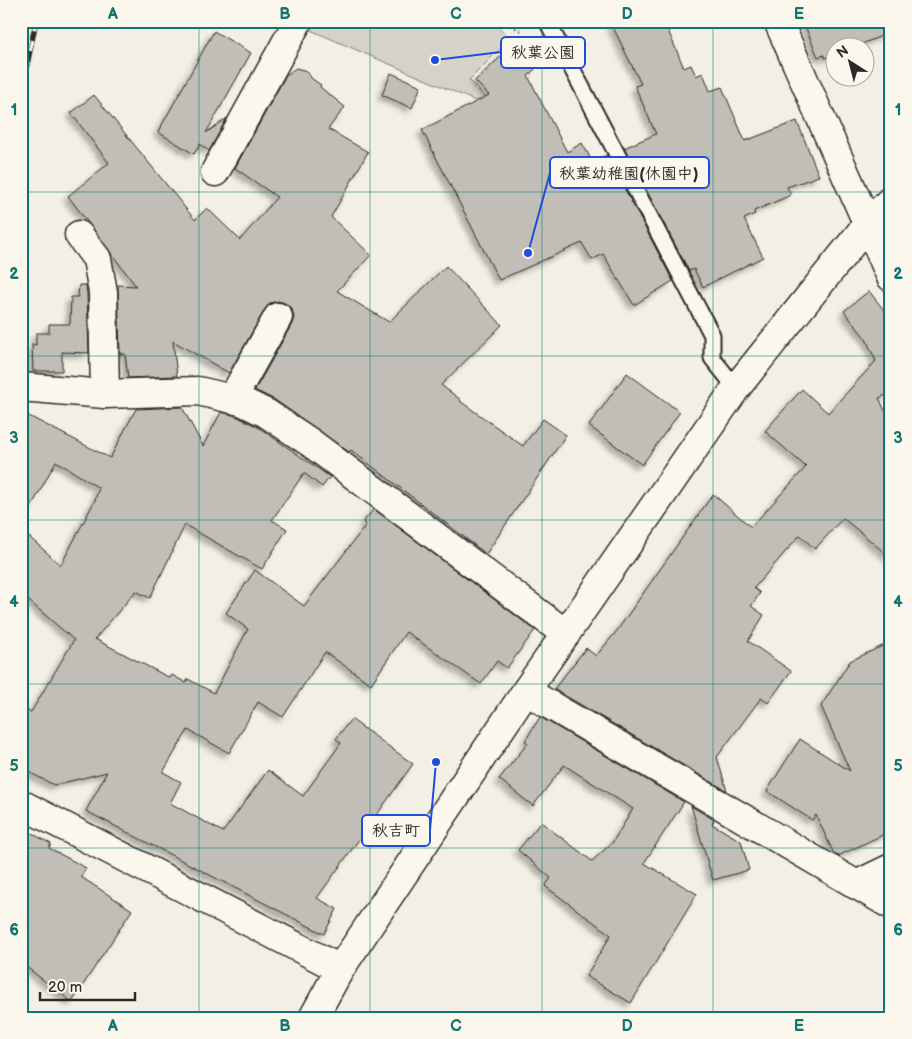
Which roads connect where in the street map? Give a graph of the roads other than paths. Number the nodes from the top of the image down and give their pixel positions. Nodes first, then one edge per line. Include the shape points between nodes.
1 (298, 21) edge
2 (547, 21) edge
3 (778, 21) edge
4 (215, 172) dead end
5 (891, 200) edge
6 (866, 226) junction
7 (79, 235) dead end
8 (891, 277) edge
9 (278, 317) dead end
10 (21, 387) edge
11 (736, 388) junction
12 (105, 394) junction
13 (232, 399) junction
14 (566, 634) junction
15 (526, 691) junction
16 (21, 804) edge
17 (891, 868) edge
18 (856, 884) junction
19 (891, 905) edge
20 (340, 969) junction
21 (313, 1018) edge

1 - 4 street
2 - 11 lane via 712,335 712,358
3 - 6 street
5 - 6 street
6 - 8 street
6 - 11 street
7 - 12 street via 97,259 103,292
9 - 13 street
10 - 12 street
11 - 14 street
12 - 13 street via 198,391
13 - 14 street via 266,413 311,443
14 - 15 street
15 - 18 street
15 - 20 street
16 - 20 street
17 - 18 street
18 - 19 street
20 - 21 street

